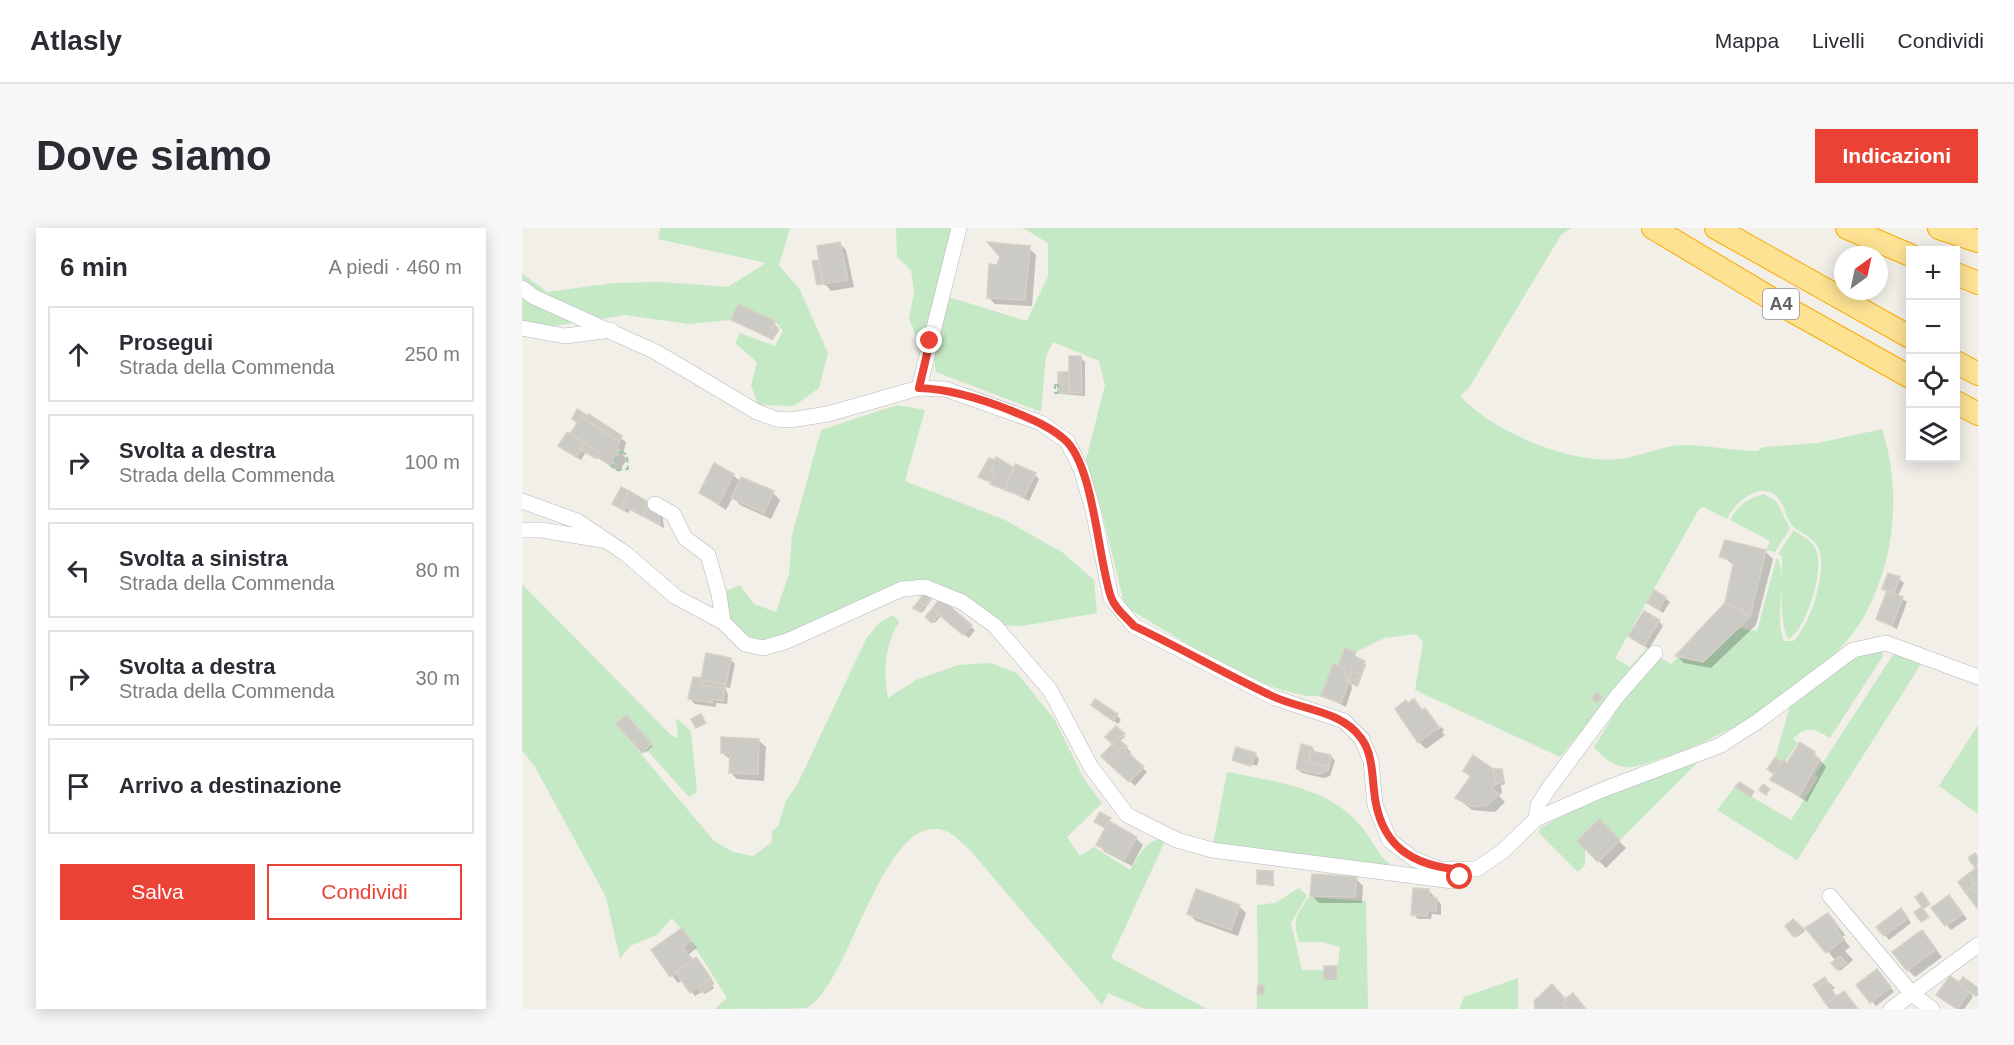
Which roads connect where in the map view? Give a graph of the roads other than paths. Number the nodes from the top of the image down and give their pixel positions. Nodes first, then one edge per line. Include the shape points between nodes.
1 (959, 228) edge
2 (1653, 228) edge
3 (1716, 228) edge
4 (1847, 228) edge
5 (1939, 228) edge
6 (1978, 241) edge
7 (1906, 253) edge
8 (1960, 276) edge
9 (1978, 283) edge
10 (522, 288) edge
11 (522, 328) edge
12 (613, 330) junction
13 (1906, 334) edge
14 (1960, 364) edge
15 (1906, 374) edge
16 (1978, 374) edge
17 (919, 388) junction
18 (1960, 404) edge
19 (1978, 414) edge
20 (522, 501) edge
21 (656, 504) dead end
22 (522, 530) edge
23 (608, 541) junction
24 (723, 622) junction
25 (1655, 652) dead end
26 (1978, 677) edge
27 (1536, 819) junction
28 (1465, 870) junction
29 (1830, 896) dead end
30 (1978, 945) edge
31 (1912, 994) junction
32 (1891, 1009) edge
33 (1932, 1009) edge

1 - 17 street
2 - 15 highway, A4
3 - 13 highway, A4
4 - 7 highway
5 - 6 highway
8 - 9 highway
10 - 12 street via 534,297
11 - 12 street via 565,336
12 - 17 street via 776,419 828,414
14 - 16 highway
17 - 28 street via 945,389 1005,408 1041,423 1067,441 1094,510 1111,598 1120,612 1134,626 1275,698 1344,721 1362,738 1375,805 1390,841 1414,859 1439,869
18 - 19 highway
20 - 23 street via 577,521
21 - 24 street via 673,514 685,538 708,555 720,594
22 - 23 street
23 - 24 street via 676,597
24 - 28 street via 745,644 763,648 902,589 925,587 962,602 994,625 1050,690 1091,767 1127,814 1177,840 1212,850 1453,880
25 - 27 street via 1549,788 1538,805
26 - 27 street via 1886,643 1853,650 1721,745
27 - 28 street via 1503,851 1477,868
29 - 31 street
30 - 31 street
31 - 32 street
31 - 33 street

